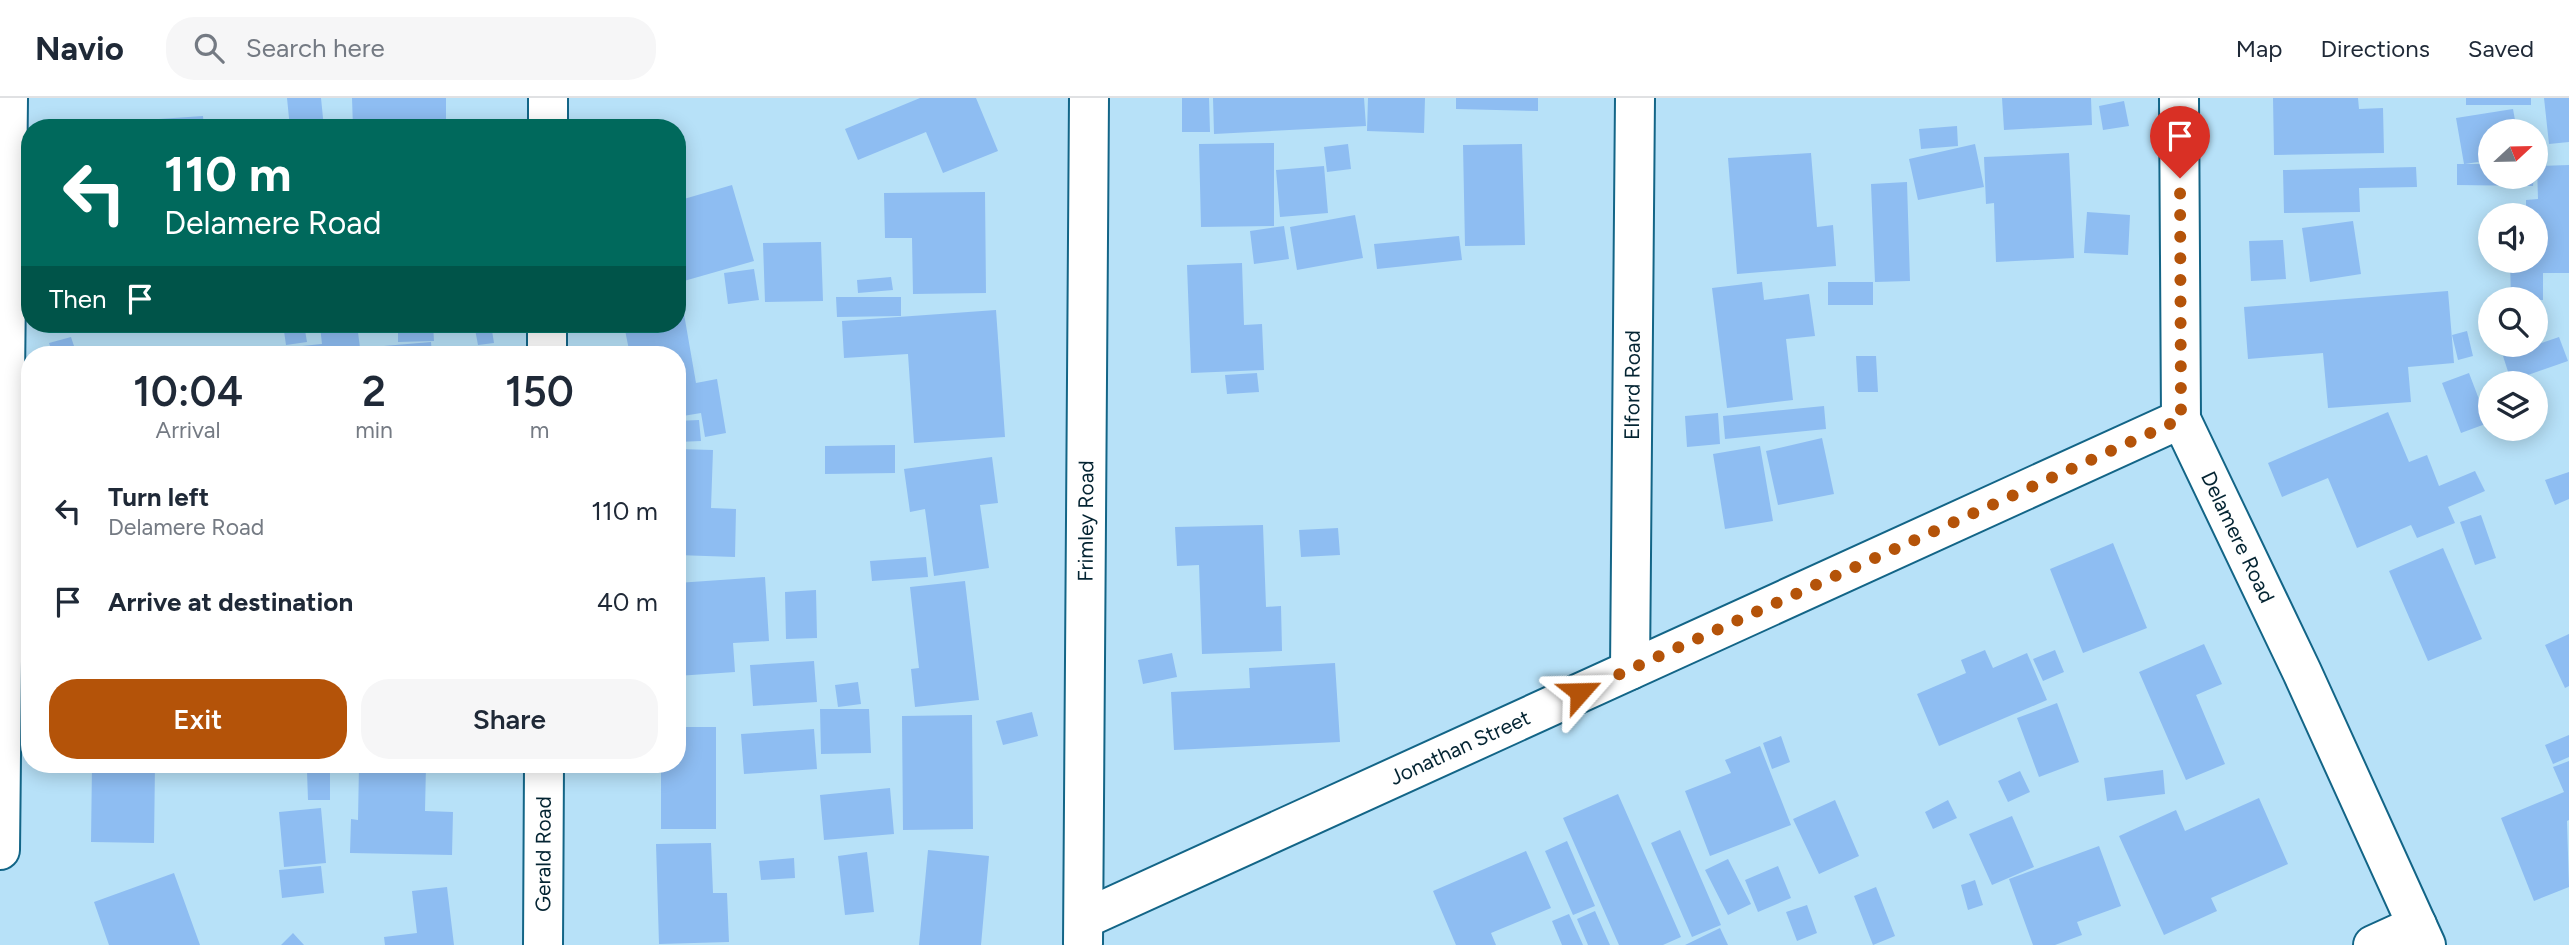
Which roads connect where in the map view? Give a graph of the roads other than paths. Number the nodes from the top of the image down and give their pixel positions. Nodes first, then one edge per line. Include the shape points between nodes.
1 (8, 98) edge
2 (548, 98) edge
3 (1089, 98) edge
4 (1635, 98) edge
5 (2179, 98) edge
6 (548, 119) edge
7 (2181, 419) junction
8 (1630, 670) junction
9 (544, 773) edge
10 (0, 850) edge
11 (1083, 932) edge
12 (2421, 935) edge
13 (543, 945) edge
14 (2373, 945) edge

1 - 10 street
2 - 6 street
3 - 11 street, Frimley Road
4 - 8 street, Elford Road
5 - 7 street, Delamere Road
7 - 8 street, Jonathan Street
7 - 12 street, Delamere Road
8 - 11 street, Jonathan Street
9 - 13 street, Gerald Road
12 - 14 street

